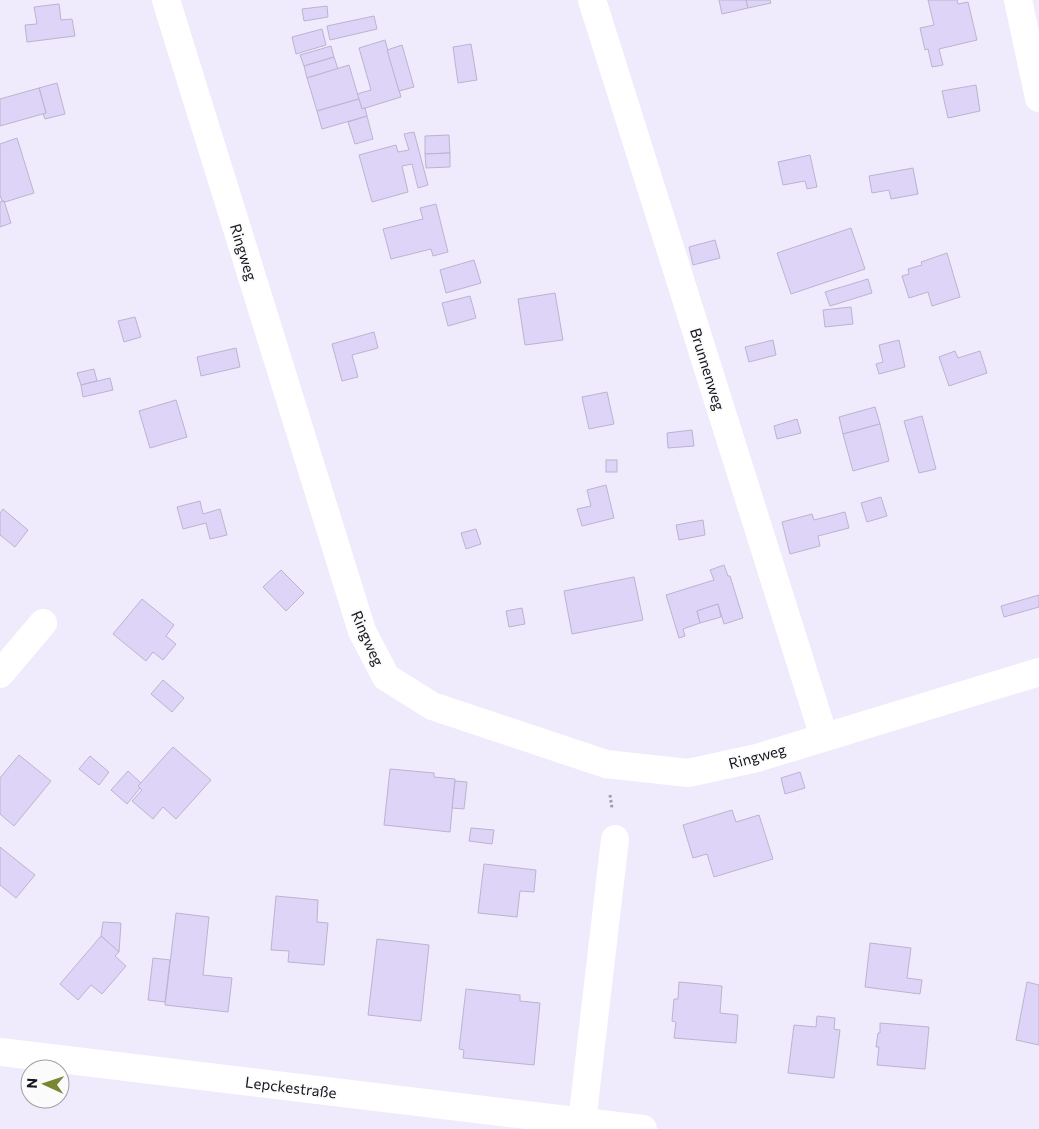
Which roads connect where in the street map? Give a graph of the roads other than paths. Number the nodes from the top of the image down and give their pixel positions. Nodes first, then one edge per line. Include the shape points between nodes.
1 (166, 0) edge
2 (592, 0) edge
3 (1018, 0) edge
4 (1039, 98) edge
5 (43, 623) dead end
6 (1039, 672) edge
7 (0, 674) edge
8 (824, 737) junction
9 (615, 839) road end
10 (0, 1052) edge
11 (582, 1122) junction
12 (643, 1129) edge

1 - 8 street, Ringweg via 362,631 386,677 432,706 606,764 688,773 758,758
2 - 8 street, Brunnenweg
3 - 4 street
5 - 7 street
6 - 8 street, Ringweg
9 - 11 street
10 - 11 street, Lepckestraße
11 - 12 street, Lepckestraße

